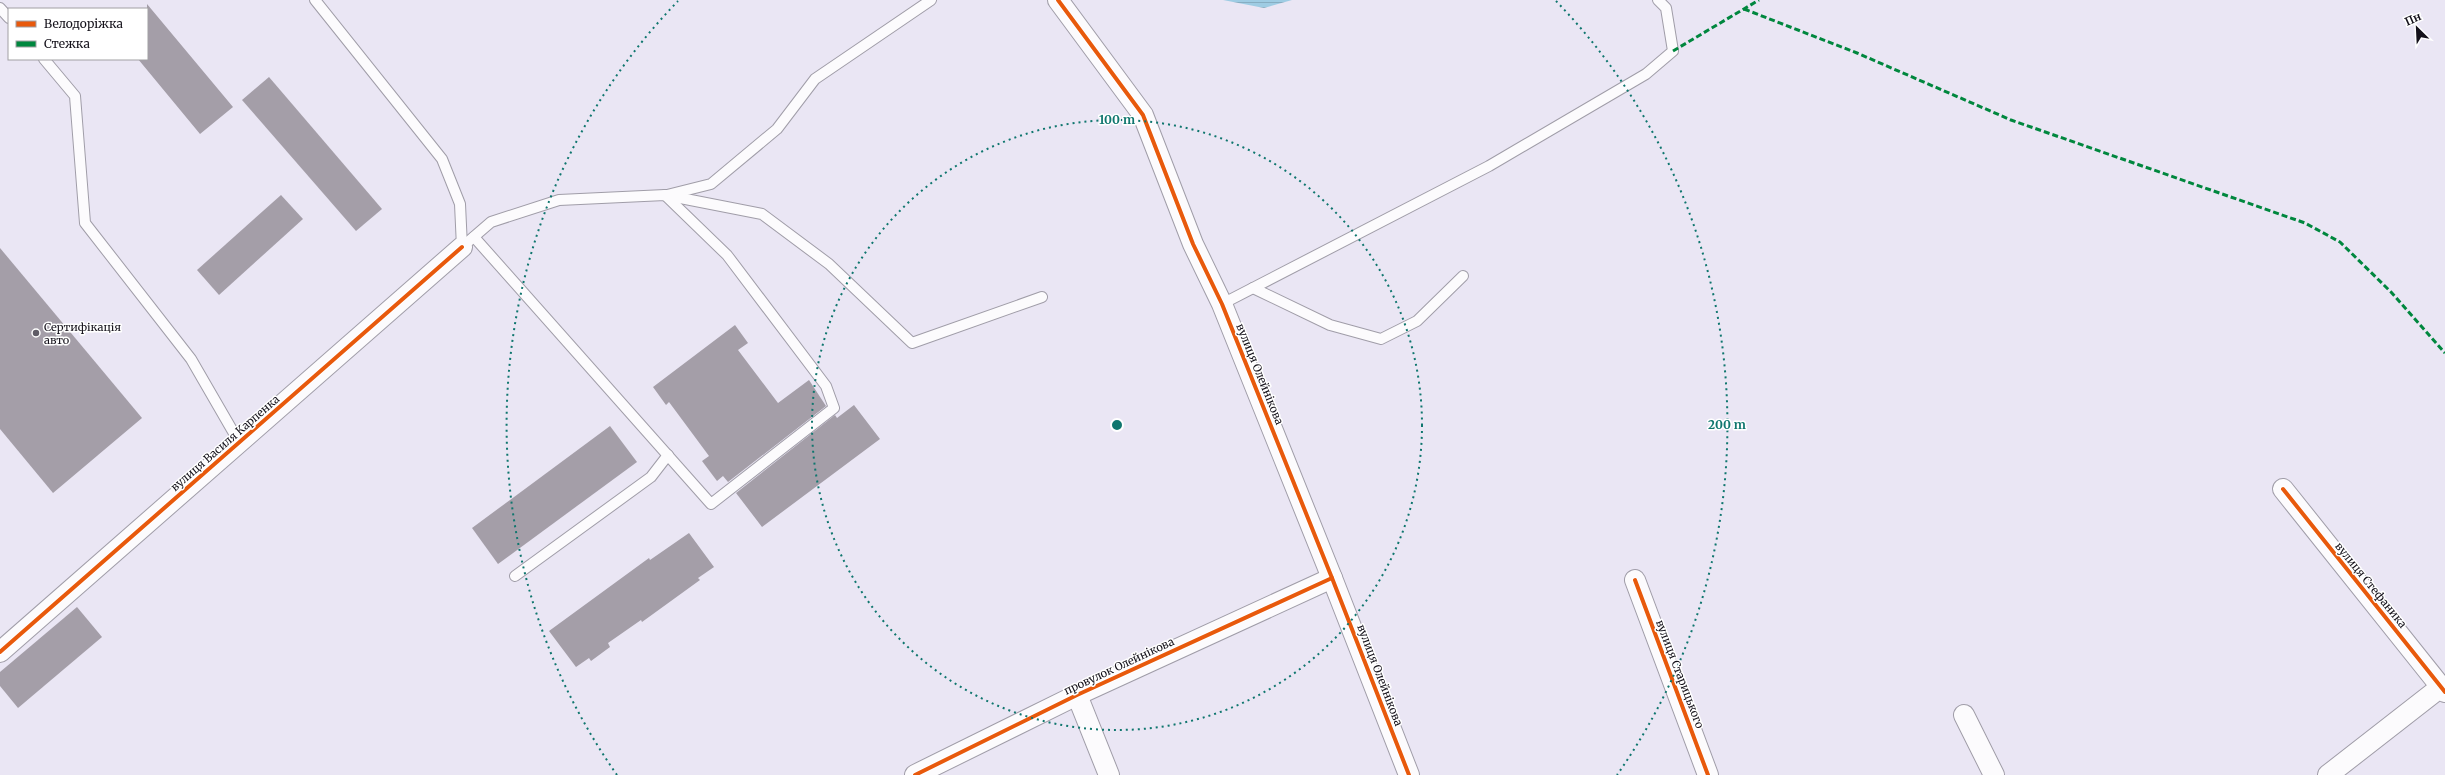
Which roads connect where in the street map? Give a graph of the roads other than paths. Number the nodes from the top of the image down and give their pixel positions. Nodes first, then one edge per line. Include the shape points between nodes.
1 (315, 0) edge
2 (931, 0) edge
3 (1058, 0) edge
4 (1658, 0) edge
5 (0, 8) edge
6 (8, 17) edge
7 (45, 60) edge
8 (665, 195) junction
9 (468, 242) junction
10 (1463, 276) dead end
11 (1253, 288) junction
12 (1042, 297) dead end
13 (1222, 304) junction
14 (239, 442) junction
15 (668, 455) junction
16 (2283, 489) dead end
17 (515, 576) dead end
18 (1332, 578) junction
19 (1634, 580) dead end
20 (0, 652) edge
21 (2443, 690) edge
22 (1077, 695) junction
23 (1964, 715) dead end
24 (914, 775) edge
25 (1109, 775) edge
26 (1409, 775) edge
27 (1708, 775) edge
28 (1994, 775) edge
29 (2328, 775) edge

1 - 9 lane via 442,159 460,204
2 - 8 lane via 814,79 777,129 711,184
3 - 13 street, вулиця Олейнікова via 1143,115 1193,244
4 - 11 lane via 1666,8 1673,51 1646,74 1489,166
5 - 6 lane
7 - 14 lane via 75,96 85,223 191,360
8 - 9 lane via 559,200 491,222
8 - 12 lane via 762,214 829,264 912,343
8 - 15 lane via 727,255 826,386 834,408 711,504
9 - 14 street, вулиця Василя Карпенка
9 - 15 lane
10 - 11 lane via 1417,321 1381,339 1330,325
11 - 13 lane
13 - 18 street, вулиця Олейнікова
14 - 20 street, вулиця Василя Карпенка
15 - 17 lane via 651,477
16 - 21 street, вулиця Стефаника
18 - 22 street, провулок Олейнікова
18 - 26 street, вулиця Олейнікова
19 - 27 street, вулиця Старицького
21 - 29 street
22 - 24 street, провулок Олейнікова
22 - 25 street, провулок Олейнікова
23 - 28 street

